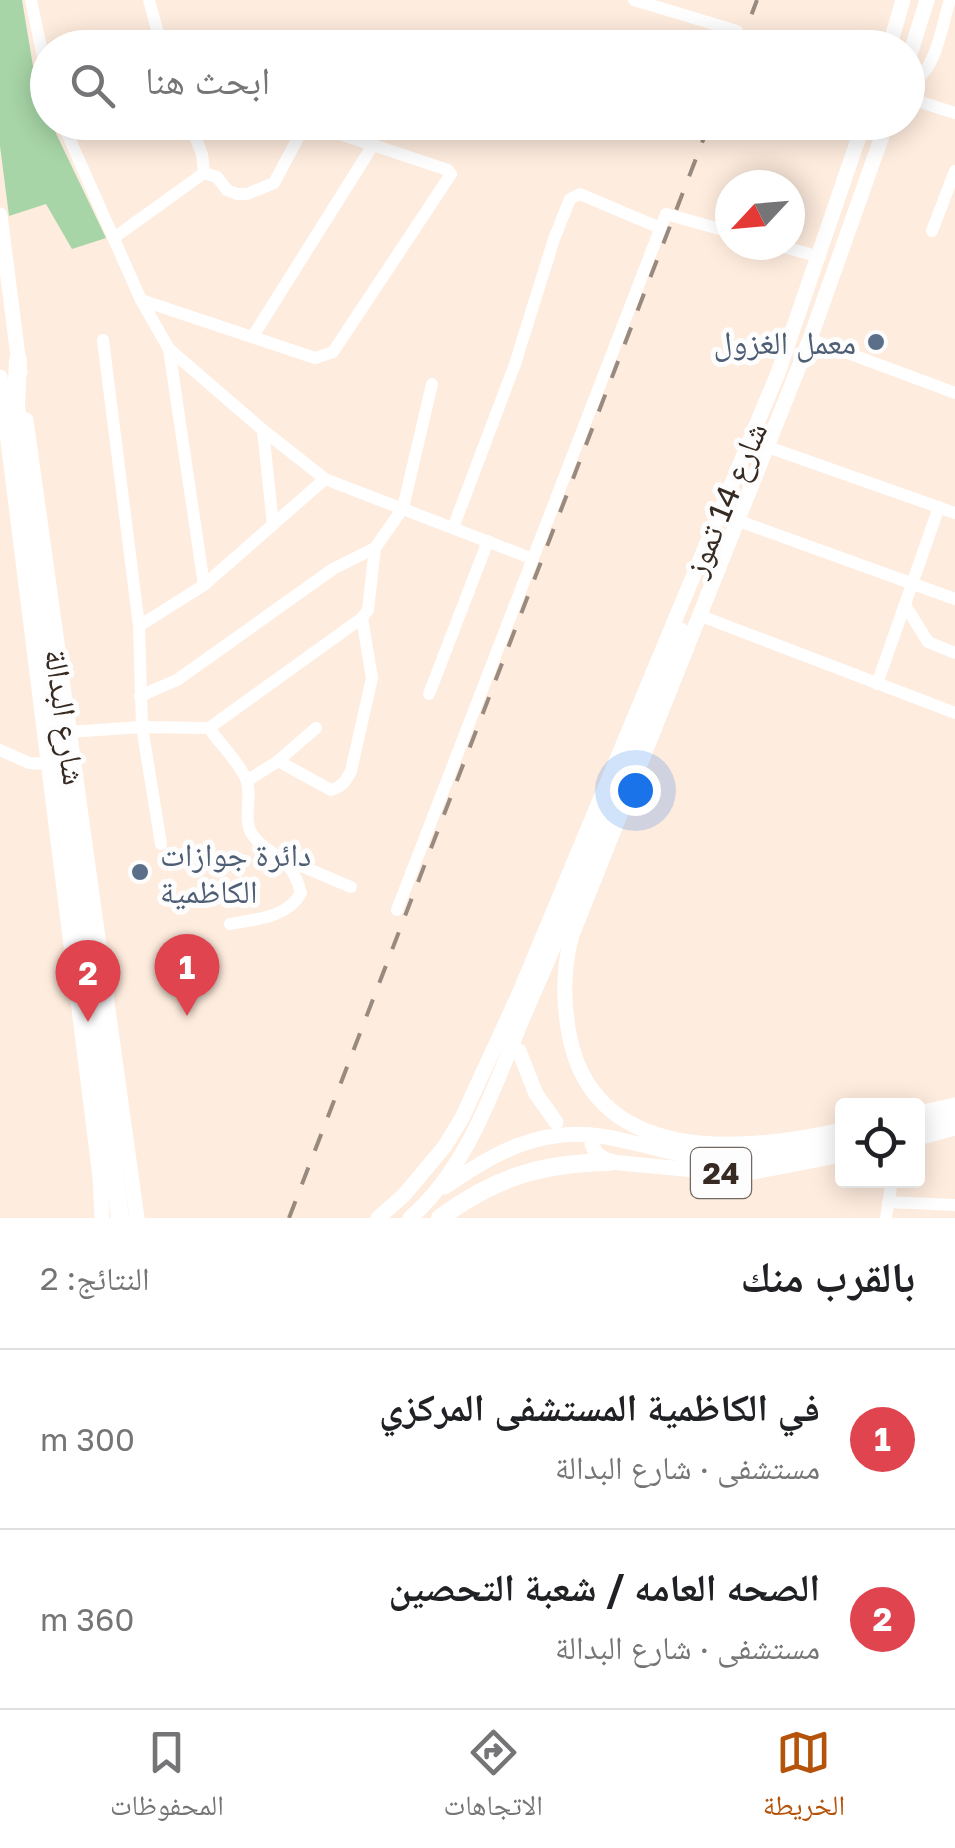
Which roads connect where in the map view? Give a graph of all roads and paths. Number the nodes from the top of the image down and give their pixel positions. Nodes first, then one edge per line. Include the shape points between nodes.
1 (32, 0) edge
2 (150, 0) edge
3 (634, 0) edge
4 (903, 0) edge
5 (927, 0) edge
6 (950, 0) edge
7 (657, 3) edge
8 (36, 30) edge
9 (158, 30) edge
10 (734, 30) edge
11 (894, 30) edge
12 (918, 30) edge
13 (925, 70) edge
14 (925, 103) edge
15 (955, 113) edge
16 (70, 140) edge
17 (196, 140) edge
18 (296, 140) edge
19 (358, 140) edge
20 (858, 140) edge
21 (881, 140) edge
22 (373, 145) junction
23 (955, 171) edge
24 (204, 173) junction
25 (0, 215) edge
26 (660, 228) junction
27 (715, 228) edge
28 (932, 231) dead end
29 (115, 237) junction
30 (805, 253) edge
31 (820, 257) junction
32 (141, 300) junction
33 (253, 336) junction
34 (810, 339) junction
35 (102, 340) dead end
36 (169, 348) junction
37 (18, 360) joint
38 (0, 376) edge
39 (432, 384) dead end
40 (955, 392) edge
41 (263, 430) junction
42 (768, 447) junction
43 (325, 480) junction
44 (939, 507) junction
45 (403, 508) junction
46 (955, 513) edge
47 (739, 522) junction
48 (273, 524) junction
49 (453, 528) junction
50 (488, 541) junction
51 (730, 543) junction
52 (374, 548) junction
53 (533, 558) junction
54 (204, 584) junction
55 (912, 584) junction
56 (955, 599) edge
57 (904, 606) junction
58 (701, 616) junction
59 (362, 618) junction
60 (139, 626) junction
61 (955, 653) edge
62 (877, 684) junction
63 (430, 694) dead end
64 (140, 696) junction
65 (955, 713) edge
66 (142, 726) junction
67 (61, 727) junction
68 (209, 728) junction
69 (316, 728) dead end
70 (0, 750) edge
71 (278, 761) junction
72 (48, 764) junction
73 (247, 780) junction
74 (161, 844) dead end
75 (284, 859) junction
76 (570, 870) junction
77 (594, 880) junction
78 (351, 886) dead end
79 (397, 910) dead end
80 (230, 924) dead end
81 (519, 994) junction
82 (514, 1019) dead end
83 (519, 1051) dead end
84 (955, 1105) edge
85 (925, 1111) edge
86 (955, 1117) edge
87 (556, 1122) dead end
88 (925, 1123) edge
89 (636, 1125) junction
90 (955, 1128) edge
91 (835, 1131) edge
92 (925, 1136) edge
93 (835, 1144) edge
94 (594, 1146) junction
95 (835, 1156) edge
96 (891, 1188) edge
97 (434, 1196) junction
98 (888, 1202) junction
99 (955, 1205) edge
100 (102, 1218) edge
101 (120, 1218) edge
102 (137, 1218) edge
103 (378, 1218) edge
104 (410, 1218) edge
105 (440, 1218) edge
106 (886, 1218) edge

1 - 8 street
2 - 9 street
3 - 7 street
4 - 11 main road
5 - 12 main road
6 - 13 street
7 - 10 street
14 - 15 street
16 - 29 street
17 - 24 street
18 - 24 street via 274,183 247,194 227,190
19 - 22 street
20 - 31 main road, شارع 14 تموز
21 - 34 main road, شارع 14 تموز
22 - 33 street
22 - 33 street via 451,174 334,352 316,358
23 - 28 street
24 - 29 street
25 - 37 main road
26 - 27 street via 666,214
26 - 49 street via 580,194 570,199
26 - 53 street
29 - 32 street
30 - 31 street
31 - 76 main road, شارع 14 تموز
32 - 33 street
32 - 36 street
34 - 40 street
34 - 42 main road, شارع 14 تموز
35 - 60 street
36 - 41 street
36 - 54 street
37 - 67 highway via 16,406
38 - 72 main road, شارع البدالة
39 - 45 street
41 - 43 street
41 - 48 street
42 - 44 street
42 - 47 main road, شارع 14 تموز
43 - 45 street
43 - 48 street
44 - 46 street
44 - 55 street
45 - 49 street
45 - 52 street
47 - 51 main road, شارع 14 تموز
47 - 55 street
48 - 54 street
49 - 50 street
50 - 53 street
50 - 63 street
51 - 58 main road, شارع 14 تموز
51 - 97 main road via 695,594 506,1059 460,1158
52 - 59 street
52 - 64 street via 333,569 177,680
53 - 79 street
54 - 60 street
55 - 56 street
55 - 57 street
57 - 61 street via 928,642
57 - 62 street
58 - 62 street
58 - 77 main road, شارع 14 تموز
59 - 68 street
59 - 71 street via 372,678 352,771 330,790
60 - 64 street
62 - 65 street
64 - 66 street
66 - 67 street
66 - 68 street
66 - 74 street
67 - 101 highway
67 - 102 main road, شارع البدالة
68 - 73 street
69 - 71 street
70 - 72 street
71 - 73 street
72 - 100 main road, شارع البدالة
73 - 75 street via 248,828
75 - 78 street
75 - 80 street via 298,880 295,904
76 - 77 main road via 583,869
76 - 81 main road, شارع 14 تموز
77 - 89 main road, شارع 14 تموز via 572,935 565,1007 579,1072 602,1105
81 - 82 main road
81 - 103 main road via 462,1118 426,1172
83 - 87 main road
84 - 85 main road
86 - 88 main road
89 - 91 main road, 24 via 724,1147
89 - 94 main road via 612,1122
90 - 92 main road
93 - 97 main road via 750,1160 697,1157 580,1134 541,1138 491,1156
94 - 95 main road, 24 via 726,1173
94 - 105 highway via 570,1162 471,1195
96 - 98 street
97 - 104 main road
98 - 99 street
98 - 106 street

